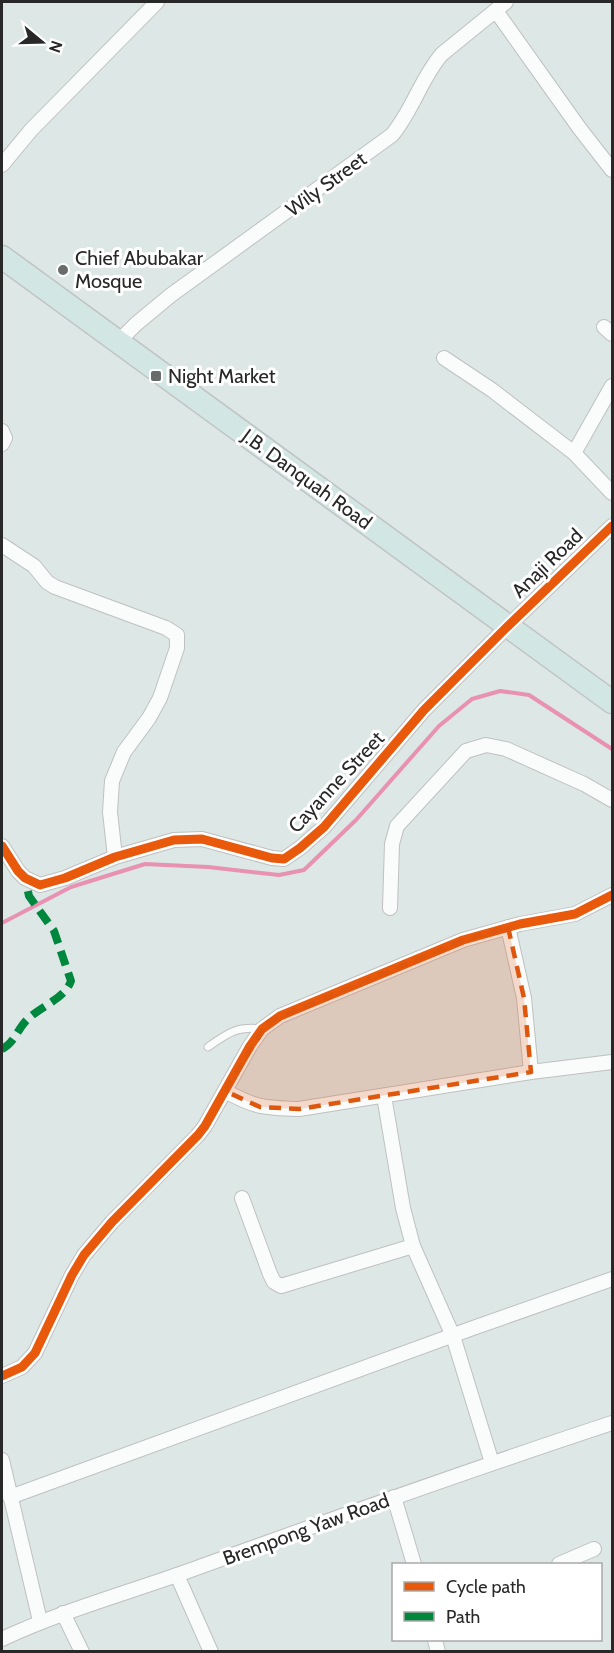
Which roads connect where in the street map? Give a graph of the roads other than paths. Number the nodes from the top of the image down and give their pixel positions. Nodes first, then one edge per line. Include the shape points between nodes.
1 (157, 2) edge
2 (501, 6) edge
3 (2, 165) edge
4 (612, 170) edge
5 (2, 257) edge
6 (119, 341) junction
7 (444, 358) dead end
8 (612, 386) edge
9 (2, 432) edge
10 (2, 444) edge
11 (574, 453) junction
12 (612, 494) edge
13 (612, 526) edge
14 (2, 545) edge
15 (507, 627) junction
16 (612, 702) edge
17 (612, 800) edge
18 (2, 846) edge
19 (115, 857) junction
20 (612, 894) edge
21 (390, 908) dead end
22 (508, 927) junction
23 (262, 1029) junction
24 (208, 1047) dead end
25 (612, 1062) edge
26 (531, 1072) junction
27 (225, 1091) junction
28 (384, 1096) junction
29 (242, 1198) dead end
30 (413, 1246) junction
31 (612, 1279) edge
32 (453, 1336) junction
33 (2, 1376) edge
34 (612, 1423) edge
35 (2, 1460) edge
36 (492, 1462) junction
37 (10, 1497) junction
38 (394, 1497) junction
39 (594, 1549) dead end
40 (414, 1563) edge
41 (561, 1563) edge
42 (177, 1575) junction
43 (63, 1613) junction
44 (40, 1621) junction
45 (2, 1639) edge
46 (82, 1652) edge
47 (211, 1652) edge

1 - 3 street via 39,121
2 - 4 street via 580,129
2 - 6 street, Wily Street via 433,64 403,122 392,135 171,295
5 - 6 highway, J.B. Danquah Road
6 - 15 highway, J.B. Danquah Road
7 - 11 street
8 - 11 street
9 - 10 street
11 - 12 street
13 - 15 street, Anaji Road
14 - 19 street via 34,566 55,587 177,635 177,648 160,699 124,752 112,781 110,812
15 - 16 highway, J.B. Danquah Road
15 - 19 street, Cayanne Street via 424,710 324,826 290,856 279,859 195,839 160,843
17 - 21 street via 506,749 486,745 466,752 397,826 392,844
18 - 19 street, Cayanne Street via 18,871 40,885
20 - 22 street via 575,914
22 - 23 street via 463,940 280,1016
22 - 26 street via 524,998
23 - 24 lane via 236,1029
23 - 27 street
25 - 26 street
26 - 28 street
27 - 28 street via 246,1102 272,1108
27 - 33 street via 198,1135 126,1207 84,1256 35,1353 22,1367
28 - 30 street
29 - 30 street via 270,1274 281,1286
30 - 32 street
31 - 32 street
32 - 36 street
32 - 37 street
34 - 36 street, Brempong Yaw Road
35 - 37 street
36 - 38 street, Brempong Yaw Road
37 - 44 street
38 - 40 street
38 - 42 street, Brempong Yaw Road
39 - 41 street
42 - 43 street, Brempong Yaw Road
42 - 47 street
43 - 44 street, Brempong Yaw Road
43 - 46 street
44 - 45 street, Brempong Yaw Road

